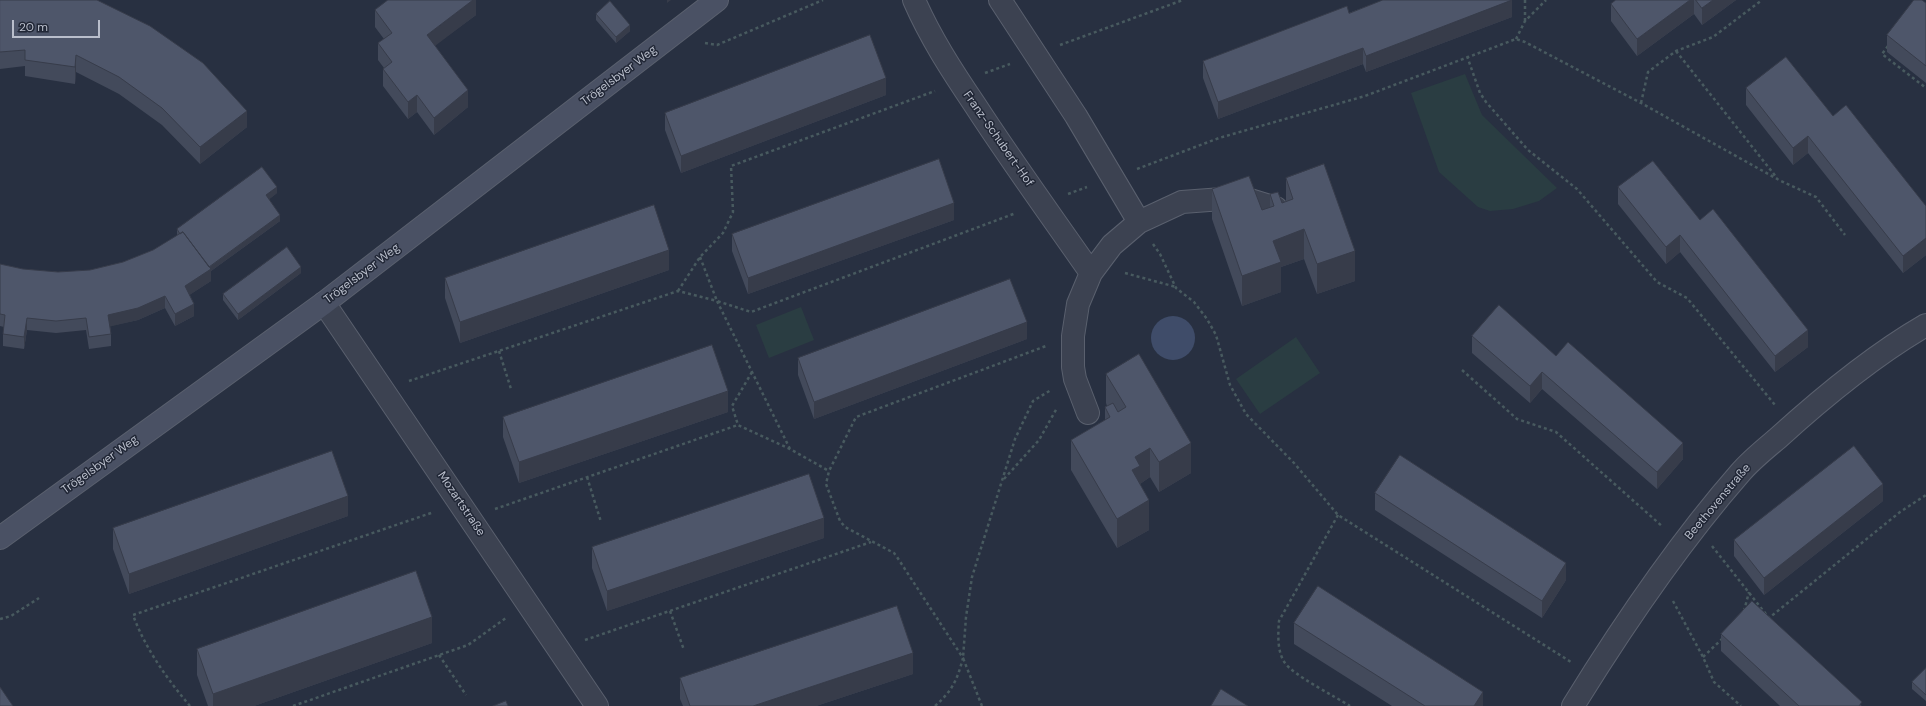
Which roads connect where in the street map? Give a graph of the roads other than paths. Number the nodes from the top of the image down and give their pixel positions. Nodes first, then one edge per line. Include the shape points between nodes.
1 (717, 0) edge
2 (914, 0) edge
3 (1000, 0) edge
4 (1276, 208) edge
5 (1138, 223) junction
6 (1095, 268) junction
7 (324, 304) junction
8 (1926, 324) edge
9 (1088, 413) dead end
10 (0, 538) edge
11 (597, 706) edge
12 (1573, 706) edge

1 - 7 street, Trögelsbyer Weg
2 - 6 street, Franz-Schubert-Hof via 927,29 1000,144
3 - 5 street via 1076,116
4 - 5 street via 1236,198 1182,202
5 - 6 street via 1112,244
6 - 9 street via 1078,304 1073,336 1075,379
7 - 10 street, Trögelsbyer Weg
7 - 11 street, Mozartstraße
8 - 12 street, Beethovenstraße via 1846,380 1741,472 1688,536 1624,624

